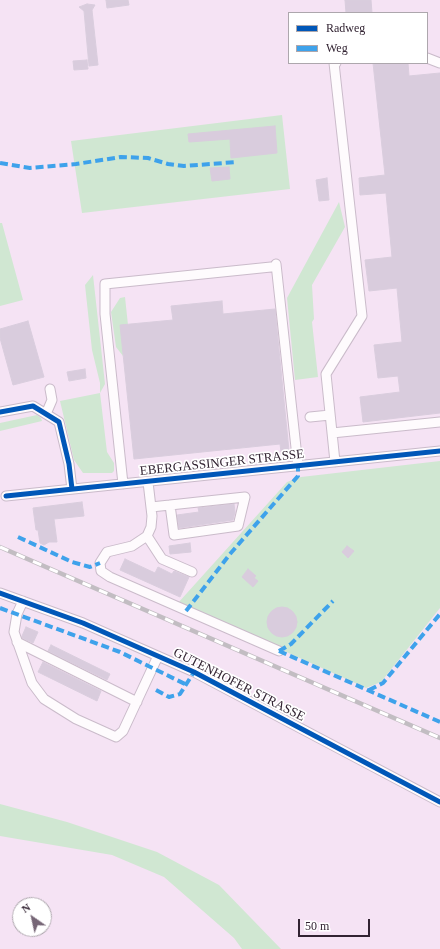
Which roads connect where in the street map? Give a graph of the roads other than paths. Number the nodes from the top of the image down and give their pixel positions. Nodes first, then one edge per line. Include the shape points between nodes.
1 (428, 58) edge
2 (440, 63) edge
3 (334, 64) edge
4 (50, 389) dead end
5 (0, 412) edge
6 (46, 414) junction
7 (330, 415) junction
8 (310, 417) dead end
9 (440, 422) edge
10 (332, 433) junction
11 (440, 451) edge
12 (335, 462) junction
13 (298, 466) junction
14 (148, 482) junction
15 (123, 484) junction
16 (72, 489) junction
17 (6, 496) dead end
18 (170, 505) junction
19 (151, 507) junction
20 (147, 536) junction
21 (192, 572) dead end
22 (0, 592) edge
23 (23, 601) junction
24 (18, 642) junction
25 (279, 651) dead end
26 (158, 656) junction
27 (137, 702) junction
28 (440, 802) edge

1 - 2 street
3 - 7 street via 362,316 326,374
4 - 6 street via 52,400
5 - 6 street via 33,406
6 - 16 street via 59,422
7 - 8 street
7 - 10 street
9 - 10 street
10 - 12 street
11 - 12 street, EBERGASSINGER STRASSE
12 - 13 street, EBERGASSINGER STRASSE
13 - 14 street, EBERGASSINGER STRASSE
13 - 15 street via 274,266 105,284 105,314
14 - 15 street, EBERGASSINGER STRASSE
14 - 19 street
15 - 16 street, EBERGASSINGER STRASSE
16 - 17 street, EBERGASSINGER STRASSE
18 - 18 street via 174,535 238,526 245,497
18 - 19 street
19 - 20 street via 151,527
20 - 21 street via 162,559
20 - 25 street via 132,546 107,552 100,563 101,571
22 - 23 street, GUTENHOFER STRASSE
23 - 24 street via 14,626
23 - 26 street, GUTENHOFER STRASSE via 83,623
24 - 27 street
24 - 27 street via 32,683 44,699 76,719 116,737 123,732
26 - 27 street
26 - 28 street, GUTENHOFER STRASSE via 194,672

